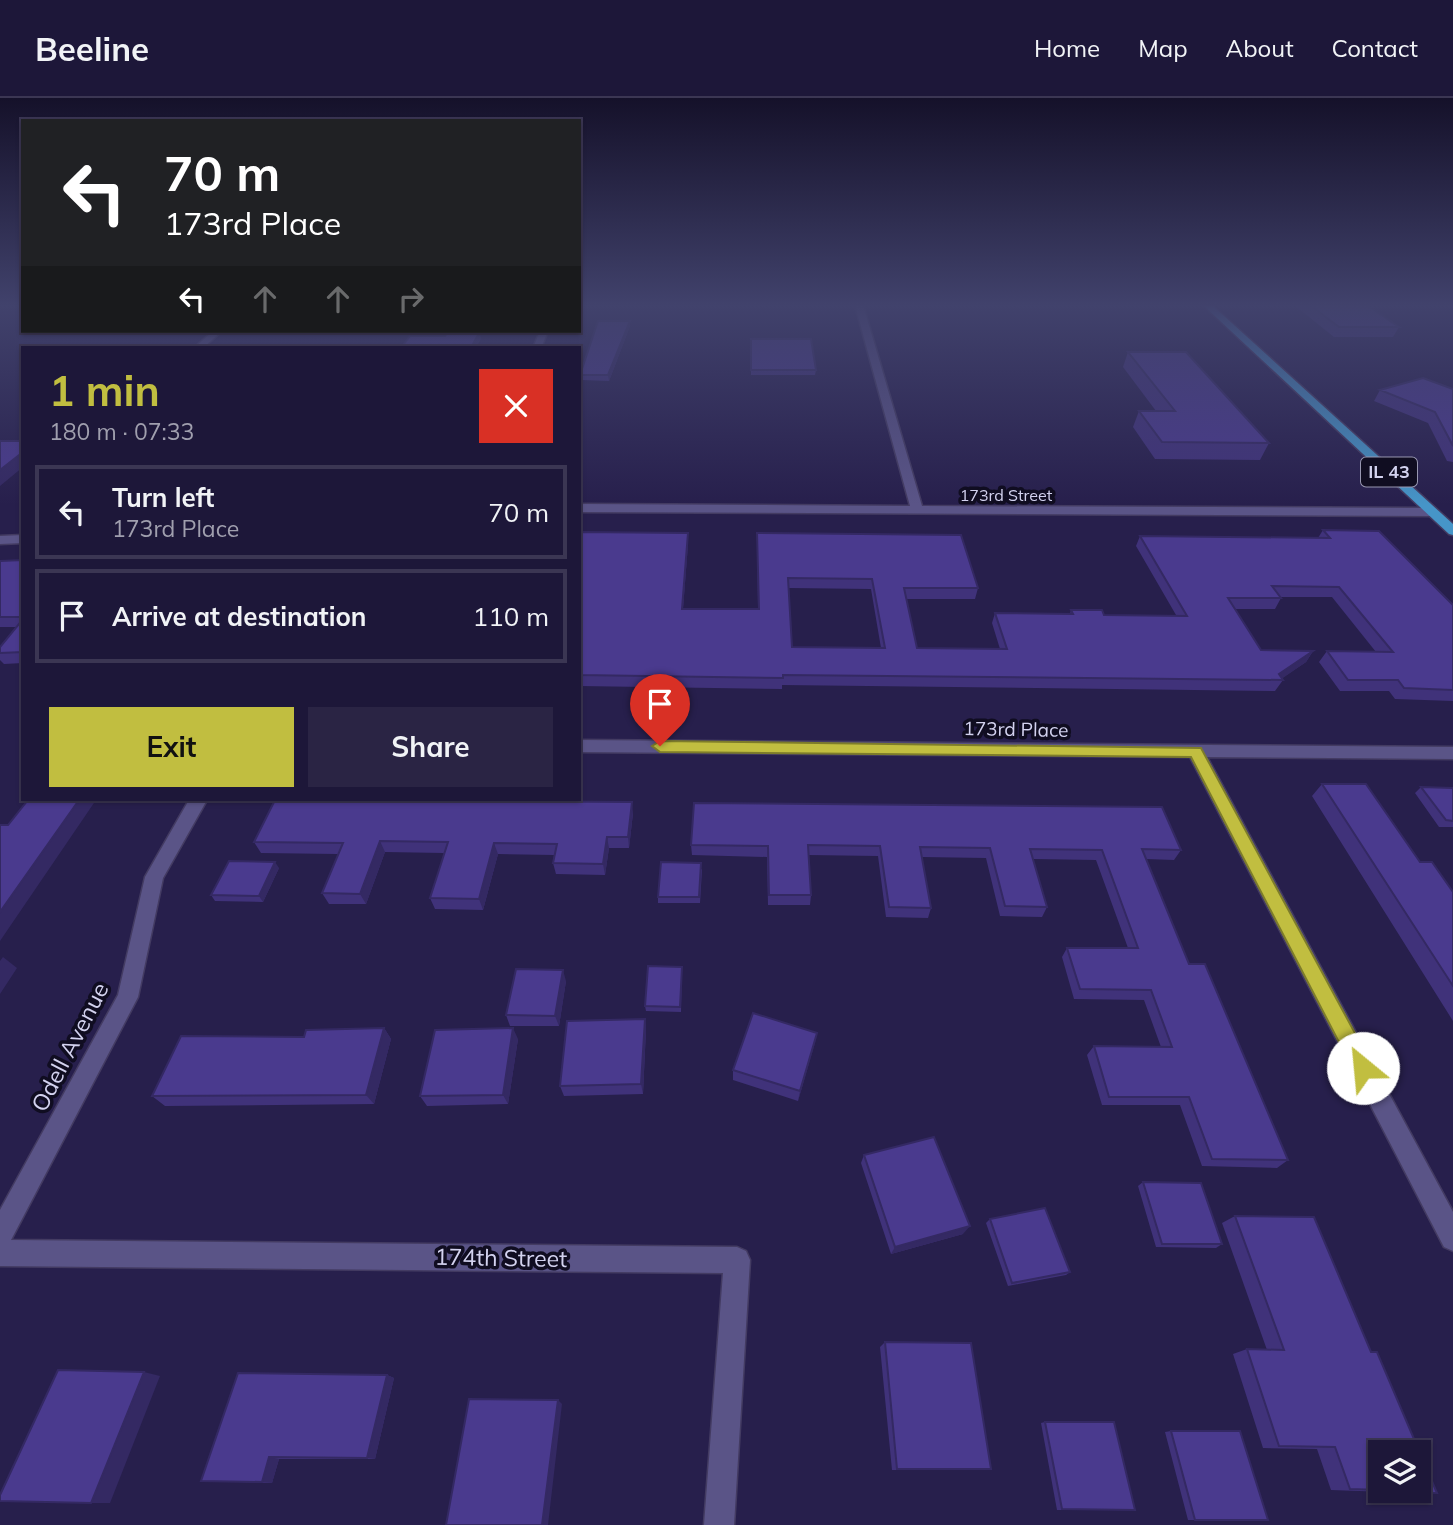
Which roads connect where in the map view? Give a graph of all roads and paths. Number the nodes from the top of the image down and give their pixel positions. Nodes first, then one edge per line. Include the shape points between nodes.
1 (877, 372) edge
2 (1280, 372) edge
3 (581, 508) edge
4 (916, 511) junction
5 (1433, 512) junction
6 (1453, 531) edge
7 (21, 538) edge
8 (0, 540) edge
9 (581, 746) edge
10 (1196, 752) junction
11 (1453, 754) edge
12 (197, 801) edge
13 (0, 1235) edge
14 (1453, 1238) edge
15 (0, 1253) edge
16 (719, 1525) edge

1 - 4 street
2 - 5 main road, IL 43
3 - 4 street, 173rd Street
4 - 5 street, 173rd Street
5 - 6 main road, IL 43
7 - 8 street
9 - 10 street, 173rd Place
10 - 11 street, 173rd Place
10 - 14 street
12 - 13 street, Odell Avenue via 154,877 128,997
15 - 16 street, 174th Street via 737,1260

